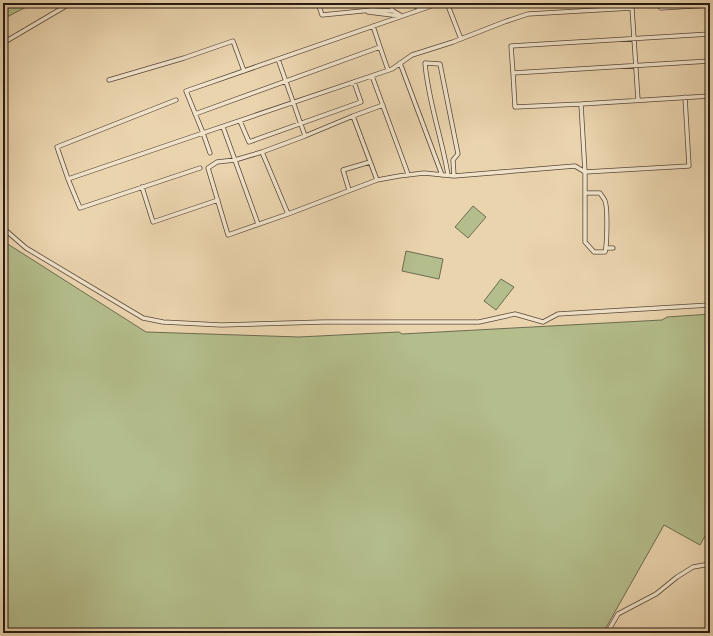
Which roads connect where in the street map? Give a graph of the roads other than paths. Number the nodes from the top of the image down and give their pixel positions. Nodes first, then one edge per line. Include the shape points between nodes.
1 (71, 3) edge
2 (318, 3) edge
3 (389, 3) edge
4 (408, 3) edge
5 (440, 3) edge
6 (447, 3) edge
7 (630, 3) edge
8 (658, 3) edge
9 (710, 5) edge
10 (632, 8) junction
11 (422, 9) junction
12 (393, 11) junction
13 (368, 12) dead end
14 (402, 16) junction
15 (373, 26) junction
16 (710, 34) edge
17 (634, 38) junction
18 (461, 39) junction
19 (3, 44) edge
20 (380, 48) junction
21 (278, 59) junction
22 (710, 61) edge
23 (400, 63) junction
24 (635, 66) junction
25 (388, 70) junction
26 (244, 71) junction
27 (513, 73) junction
28 (372, 76) junction
29 (109, 80) dead end
30 (286, 82) junction
31 (354, 82) junction
32 (710, 96) edge
33 (685, 98) junction
34 (176, 100) dead end
35 (638, 100) junction
36 (294, 102) junction
37 (581, 104) junction
38 (383, 105) junction
39 (195, 114) junction
40 (353, 116) junction
41 (240, 121) junction
42 (301, 123) junction
43 (223, 127) junction
44 (203, 133) junction
45 (306, 136) junction
46 (262, 152) junction
47 (210, 153) dead end
48 (235, 160) junction
49 (370, 162) junction
50 (200, 168) dead end
51 (585, 172) junction
52 (408, 174) junction
53 (442, 175) junction
54 (448, 175) junction
55 (454, 176) junction
56 (68, 179) junction
57 (376, 180) junction
58 (142, 187) junction
59 (349, 190) junction
60 (586, 193) junction
61 (218, 200) junction
62 (288, 214) junction
63 (258, 224) junction
64 (3, 228) edge
65 (606, 248) junction
66 (613, 248) dead end
67 (710, 305) edge
68 (710, 564) edge
69 (607, 633) edge

1 - 19 lane
2 - 12 lane via 322,14
3 - 12 lane
4 - 11 lane
5 - 11 lane
6 - 18 lane
7 - 10 lane
8 - 9 lane via 661,8
10 - 17 lane
10 - 18 lane via 528,14
11 - 14 lane
12 - 14 lane
13 - 14 lane
14 - 15 lane
15 - 20 lane
15 - 21 lane
16 - 17 lane
17 - 24 lane
17 - 27 lane via 511,46
18 - 23 lane via 412,55
20 - 25 lane
20 - 30 lane
21 - 26 lane
21 - 30 lane
22 - 24 lane
23 - 25 lane
23 - 53 lane
24 - 27 lane
24 - 35 lane
25 - 28 lane
26 - 29 lane via 233,41
26 - 39 lane via 186,91
27 - 37 lane via 515,107
28 - 31 lane
28 - 38 lane
30 - 36 lane
30 - 39 lane
31 - 36 lane
31 - 42 lane via 361,102
32 - 33 lane
33 - 35 lane
33 - 51 lane via 689,166
34 - 56 lane via 57,147
35 - 37 lane
36 - 41 lane
36 - 42 lane
37 - 51 lane
38 - 40 lane
38 - 52 lane
39 - 44 lane
40 - 45 lane
40 - 49 lane
41 - 42 lane via 249,142
41 - 43 lane
42 - 45 lane
43 - 44 lane
43 - 48 lane
44 - 47 lane
44 - 56 lane
45 - 46 lane
46 - 48 lane
46 - 62 lane
48 - 61 lane via 217,162 208,168
48 - 63 lane
49 - 57 lane
49 - 59 lane via 343,170
50 - 58 lane
51 - 55 lane via 575,166
51 - 60 lane
52 - 53 lane
52 - 57 lane
53 - 54 lane
54 - 55 lane
54 - 55 lane via 425,63 440,64 458,154 453,160
56 - 58 lane via 80,208
57 - 59 lane
58 - 61 lane via 153,222
59 - 62 lane
60 - 65 lane via 600,193 606,201
60 - 65 lane via 585,242 594,252 605,252
61 - 63 lane via 228,235
62 - 63 lane
64 - 67 lane via 26,248 143,318 163,322 479,322 516,314 543,322 558,314
65 - 66 lane
68 - 69 lane via 693,567 656,594 618,614

